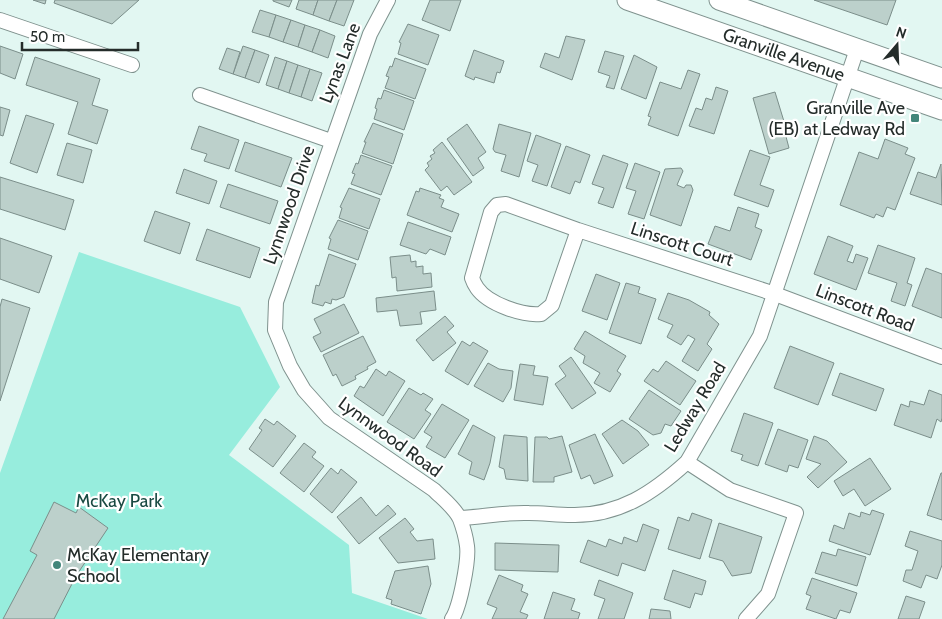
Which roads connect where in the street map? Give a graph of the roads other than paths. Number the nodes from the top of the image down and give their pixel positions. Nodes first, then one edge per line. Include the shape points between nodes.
1 (388, 0) edge
2 (627, 0) edge
3 (719, 0) edge
4 (0, 20) edge
5 (858, 49) junction
6 (132, 65) dead end
7 (848, 77) junction
8 (942, 78) edge
9 (200, 95) dead end
10 (942, 110) edge
11 (331, 141) junction
12 (578, 230) junction
13 (775, 294) junction
14 (275, 330) joint
15 (942, 357) edge
16 (687, 462) junction
17 (460, 518) junction
18 (452, 619) edge
19 (746, 619) edge

1 - 11 street, Lynas Lane via 370,34
2 - 7 main road, Granville Avenue
3 - 5 main road, Granville Avenue
4 - 6 street
5 - 7 street, Ledway Road
5 - 8 main road, Granville Avenue
7 - 10 main road, Granville Avenue
7 - 13 street, Ledway Road
9 - 11 street, Lynnwood Drive
11 - 14 street, Lynnwood Drive via 276,302
12 - 12 street, Linscott Court via 506,204 497,205 491,212 472,278 486,297 502,306 526,314 541,314 552,305
12 - 13 street, Linscott Court
13 - 15 street, Linscott Road
13 - 16 street, Ledway Road via 760,336
14 - 17 street, Lynnwood Road via 304,390 329,418 434,490
16 - 17 street, Ledway Road via 646,494 608,512
16 - 19 street via 730,490 796,513 768,594
17 - 18 street via 468,548 456,613

